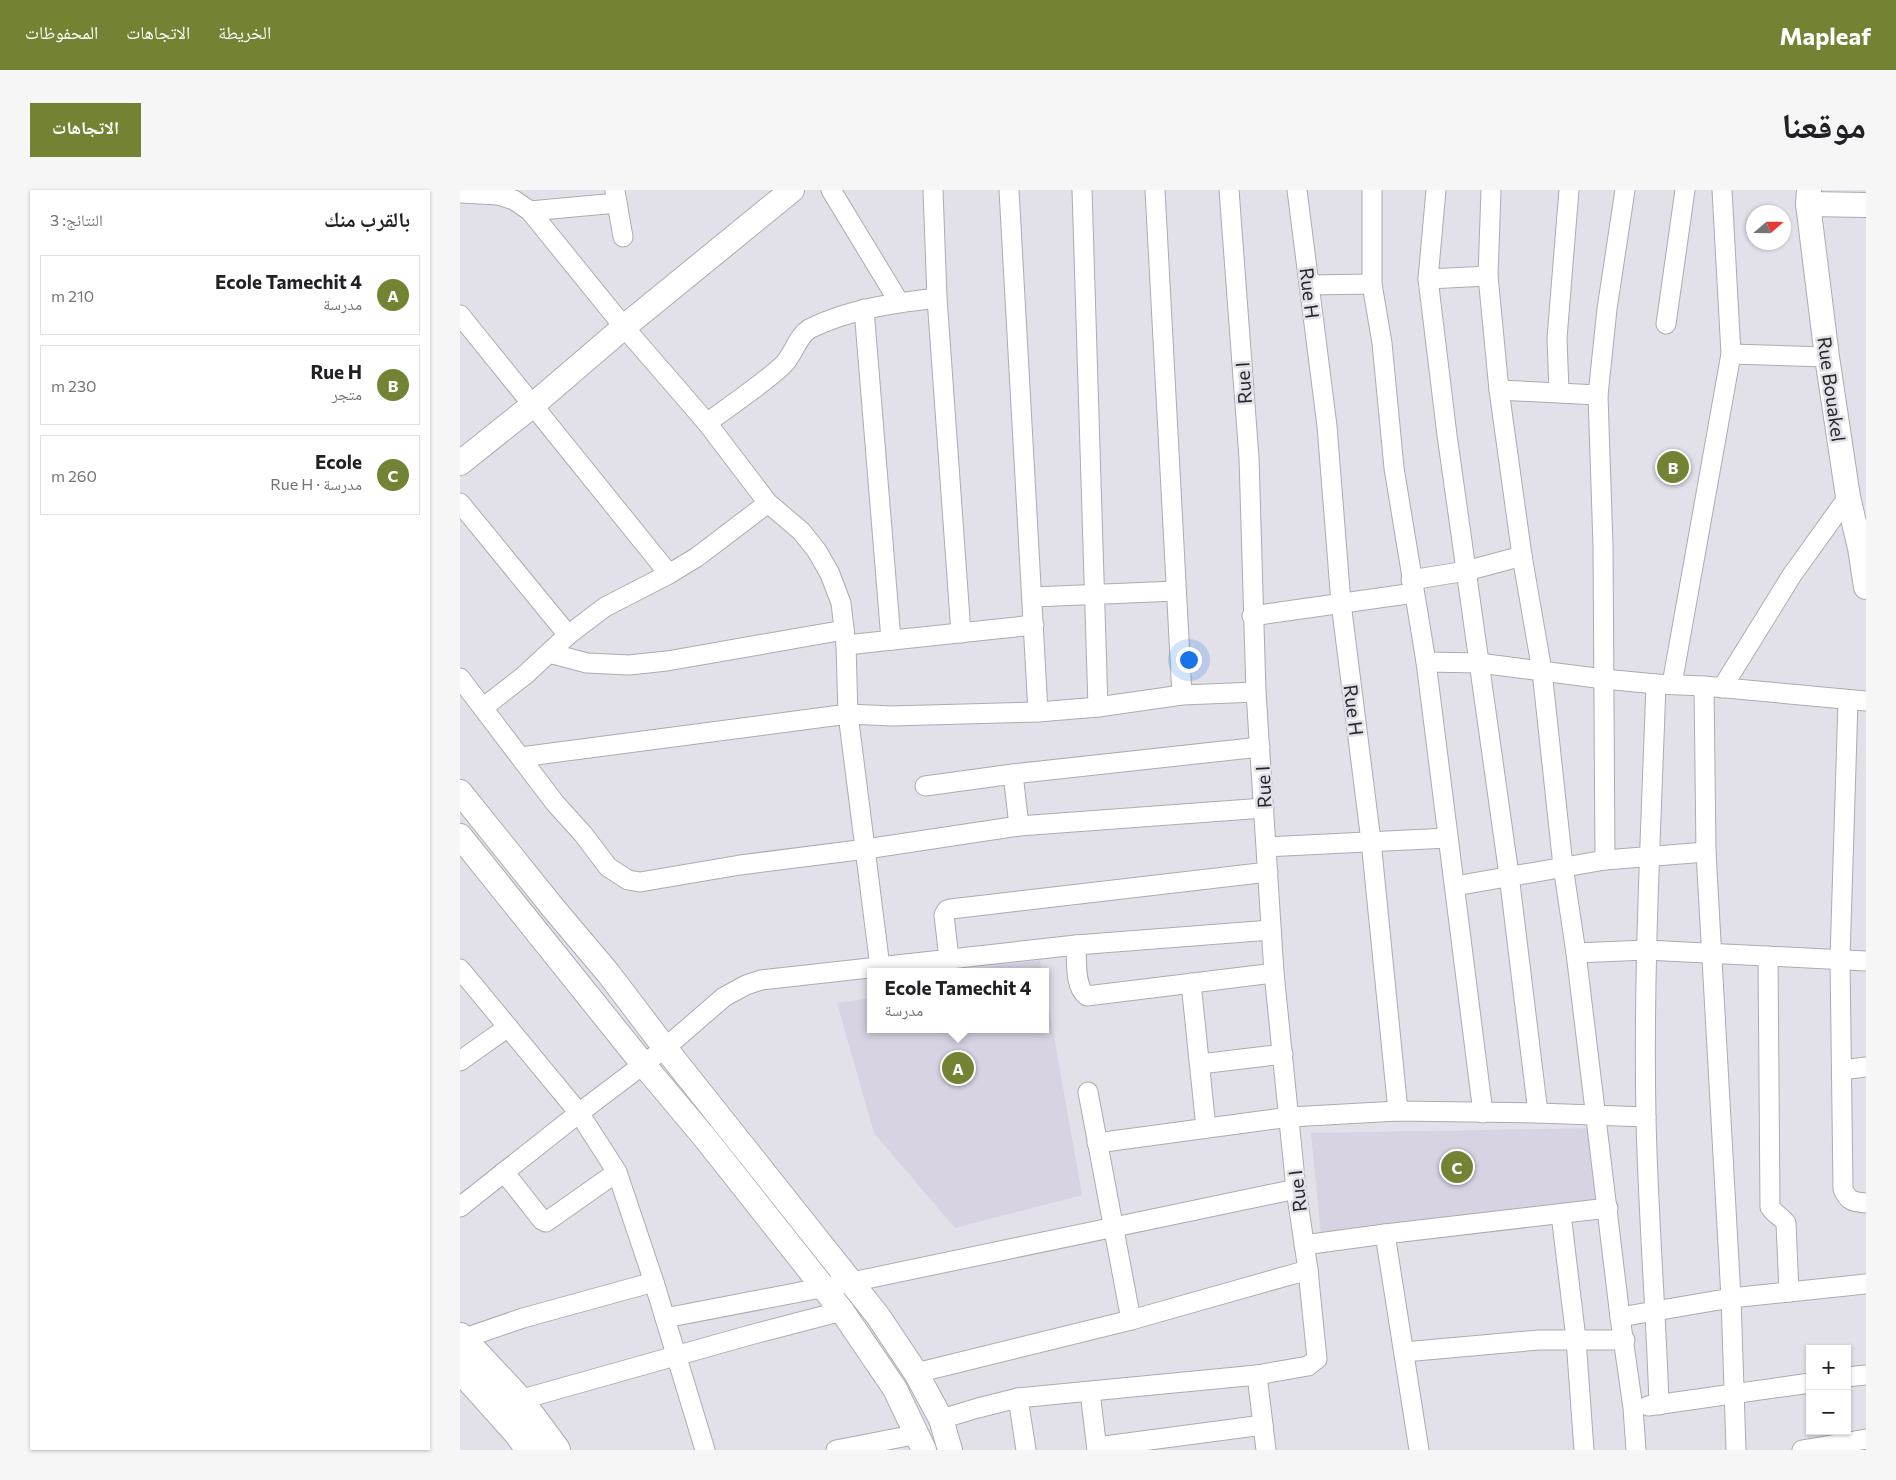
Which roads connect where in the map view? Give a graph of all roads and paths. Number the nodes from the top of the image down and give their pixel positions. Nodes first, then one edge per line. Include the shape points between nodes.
1 (792, 190) edge
2 (830, 190) edge
3 (933, 190) edge
4 (1009, 190) edge
5 (1082, 190) edge
6 (1155, 190) edge
7 (1229, 190) edge
8 (1297, 190) edge
9 (1372, 190) edge
10 (1436, 190) edge
11 (1491, 190) edge
12 (1569, 190) edge
13 (1625, 190) edge
14 (1686, 190) edge
15 (1722, 190) edge
16 (464, 196) edge
17 (616, 196) edge
18 (1808, 197) edge
19 (1866, 205) edge
20 (530, 211) junction
21 (623, 238) dead end
22 (1488, 276) junction
23 (1428, 280) junction
24 (1372, 284) junction
25 (1309, 286) junction
26 (937, 298) junction
27 (899, 302) junction
28 (864, 309) junction
29 (460, 314) edge
30 (1666, 324) dead end
31 (624, 326) junction
32 (1730, 354) junction
33 (1827, 357) junction
34 (1499, 390) junction
35 (1559, 392) junction
36 (1598, 395) junction
37 (533, 405) junction
38 (707, 423) junction
39 (460, 463) edge
40 (1848, 497) junction
41 (460, 503) edge
42 (768, 503) junction
43 (1863, 549) edge
44 (1522, 556) junction
45 (1466, 570) junction
46 (669, 574) junction
47 (1413, 587) junction
48 (1866, 587) edge
49 (1176, 591) junction
50 (1095, 594) junction
51 (1033, 597) junction
52 (1340, 603) junction
53 (1252, 616) junction
54 (1034, 625) junction
55 (961, 633) junction
56 (568, 635) junction
57 (845, 638) junction
58 (891, 640) junction
59 (549, 653) junction
60 (1426, 662) junction
61 (1479, 663) junction
62 (1542, 671) junction
63 (460, 678) edge
64 (1604, 679) junction
65 (1664, 684) junction
66 (1713, 687) junction
67 (1256, 692) junction
68 (1182, 695) junction
69 (1857, 701) edge
70 (484, 707) junction
71 (1098, 707) junction
72 (1038, 712) junction
73 (848, 714) junction
74 (1260, 747) junction
75 (521, 757) junction
76 (1013, 774) junction
77 (925, 786) dead end
78 (460, 792) edge
79 (1264, 808) junction
80 (1019, 826) junction
81 (460, 836) edge
82 (1448, 838) junction
83 (1371, 841) junction
84 (1267, 846) junction
85 (866, 849) junction
86 (1706, 852) junction
87 (1650, 856) junction
88 (1605, 860) junction
89 (1563, 866) junction
90 (1268, 872) junction
91 (1509, 876) junction
92 (1455, 886) junction
93 (1271, 930) junction
94 (1076, 945) junction
95 (1646, 950) junction
96 (1576, 953) junction
97 (1711, 953) junction
98 (1768, 956) junction
99 (949, 959) junction
100 (1840, 960) junction
101 (1866, 961) edge
102 (880, 967) junction
103 (867, 968) edge
104 (871, 968) edge
105 (460, 970) edge
106 (1274, 973) junction
107 (1191, 983) junction
108 (508, 1027) junction
109 (665, 1048) junction
110 (1283, 1054) junction
111 (460, 1062) edge
112 (643, 1064) junction
113 (1200, 1064) junction
114 (1866, 1067) edge
115 (1842, 1070) junction
116 (1088, 1092) dead end
117 (1398, 1111) junction
118 (578, 1112) junction
119 (1483, 1113) junction
120 (1538, 1113) junction
121 (1290, 1116) junction
122 (1597, 1116) junction
123 (1646, 1117) junction
124 (1206, 1128) junction
125 (1097, 1143) junction
126 (504, 1172) junction
127 (617, 1172) junction
128 (1296, 1189) junction
129 (1866, 1203) edge
130 (460, 1207) edge
131 (1608, 1208) junction
132 (1561, 1214) junction
133 (1114, 1227) junction
134 (1385, 1234) junction
135 (1304, 1244) junction
136 (1308, 1270) junction
137 (654, 1282) junction
138 (852, 1282) junction
139 (1866, 1284) edge
140 (823, 1287) junction
141 (1789, 1292) junction
142 (1731, 1298) junction
143 (1656, 1310) junction
144 (842, 1311) junction
145 (1620, 1317) junction
146 (665, 1318) junction
147 (1131, 1320) junction
148 (461, 1338) edge
149 (1576, 1339) junction
150 (1624, 1340) junction
151 (1404, 1352) junction
152 (676, 1355) junction
153 (460, 1368) edge
154 (916, 1373) junction
155 (1257, 1375) junction
156 (1866, 1375) edge
157 (1851, 1377) edge
158 (1806, 1384) edge
159 (1090, 1392) junction
160 (1734, 1394) junction
161 (1018, 1398) junction
162 (519, 1400) junction
163 (1659, 1405) junction
164 (1634, 1408) junction
165 (940, 1419) junction
166 (1263, 1425) junction
167 (1866, 1439) edge
168 (921, 1442) edge
169 (1097, 1449) edge
170 (530, 1450) edge
171 (556, 1450) edge
172 (705, 1450) edge
173 (836, 1450) edge
174 (950, 1450) edge
175 (1026, 1450) edge
176 (1266, 1450) edge
177 (1419, 1450) edge
178 (1584, 1450) edge
179 (1636, 1450) edge
180 (1736, 1450) edge
181 (1802, 1450) edge

1 - 31 main road
2 - 27 street
3 - 26 street
4 - 51 street
5 - 50 street
6 - 49 street
7 - 53 street, Rue I via 1249,458
8 - 25 street, Rue H
9 - 24 street
10 - 23 street
11 - 22 street
12 - 35 street via 1557,338
13 - 36 street
14 - 30 street
15 - 32 street
16 - 20 street via 498,195 514,200
17 - 20 street
17 - 21 street
18 - 19 main road
18 - 33 main road, Rue Bouakel
20 - 31 street
22 - 23 street
22 - 34 street
23 - 45 street
24 - 25 street
24 - 47 street via 1382,343 1394,468
25 - 52 street, Rue H via 1327,426
26 - 27 street
26 - 55 street
27 - 28 street
28 - 38 street via 816,325 803,333 782,366
28 - 58 street
29 - 37 street
31 - 37 main road
31 - 38 street
32 - 33 street
32 - 65 street
33 - 40 main road, Rue Bouakel
34 - 35 street
34 - 44 street
35 - 36 street
36 - 64 street
37 - 39 main road
37 - 46 street
38 - 42 street
40 - 43 main road, Rue Bouakel
40 - 66 street
41 - 56 street
42 - 46 street via 697,557
42 - 57 street via 818,551 841,604
43 - 48 main road, Rue Bouakel
44 - 45 street
44 - 62 street
45 - 47 street
45 - 61 street
46 - 56 street via 606,607
47 - 52 street
47 - 60 street
49 - 50 street
49 - 68 street
50 - 51 street
50 - 71 street
51 - 54 street
52 - 53 street
52 - 83 street, Rue H
53 - 67 street, Rue I
54 - 55 street
54 - 72 street
55 - 58 street
56 - 59 street
57 - 58 street
57 - 59 street via 629,665 587,663
57 - 73 street
59 - 70 street
60 - 61 street
60 - 82 street
61 - 62 street
61 - 91 street
62 - 64 street
62 - 89 street
63 - 70 street
64 - 65 street
64 - 88 street
65 - 66 street
65 - 87 street
66 - 69 street
66 - 86 street
67 - 68 street
67 - 74 street, Rue I
68 - 71 street
69 - 100 street
70 - 75 street
71 - 72 street
72 - 73 street
73 - 75 street
73 - 85 street
74 - 76 street
74 - 79 street, Rue I
75 - 85 street via 608,867 628,880 640,882
76 - 77 street
76 - 80 street
78 - 109 main road
79 - 80 street
79 - 84 street, Rue I
80 - 85 street
81 - 112 main road
82 - 83 street
82 - 92 street
83 - 84 street
83 - 117 street, Rue H
84 - 90 street, Rue I
85 - 102 street
86 - 87 street
86 - 97 street
87 - 88 street
87 - 95 street
88 - 89 street
89 - 91 street
89 - 96 street
90 - 93 street, Rue I
90 - 99 street via 947,910 944,915
91 - 92 street
91 - 120 street
92 - 119 street
93 - 94 street
93 - 106 street, Rue I
94 - 99 street
94 - 107 street via 1079,986 1087,996
95 - 96 street
95 - 97 street
95 - 123 street
96 - 122 street
97 - 98 street
97 - 142 street
98 - 100 street
98 - 141 street via 1770,1207 1786,1223
99 - 102 street
100 - 101 street
100 - 115 street
102 - 104 street
103 - 109 street via 746,984 724,997
105 - 108 street
106 - 107 street
106 - 110 street, Rue I
107 - 113 street
108 - 111 street
108 - 118 street
109 - 112 street
109 - 138 main road
110 - 113 street
110 - 121 street, Rue I
112 - 118 street
112 - 140 main road
113 - 124 street
114 - 115 street
115 - 129 street via 1843,1189 1848,1200
116 - 125 street
117 - 119 street
117 - 121 street
118 - 126 street
118 - 127 street
119 - 120 street
120 - 122 street
121 - 124 street
121 - 128 street, Rue I
122 - 123 street
122 - 131 street
123 - 143 street
124 - 125 street
125 - 133 street
126 - 127 street via 546,1222
126 - 130 street
127 - 137 street
128 - 133 street
128 - 135 street, Rue I
131 - 132 street
131 - 145 street
132 - 134 street
132 - 149 street
133 - 138 street
133 - 147 street
134 - 135 street
134 - 151 street
135 - 136 street, Rue I
136 - 147 street
136 - 155 street, Rue I via 1317,1359 1308,1366
137 - 146 street
137 - 148 street
138 - 140 street
138 - 154 main road
139 - 141 street
140 - 144 main road
140 - 146 street
141 - 142 street
142 - 143 street
142 - 160 street
143 - 145 street
143 - 163 street
144 - 152 street
144 - 168 main road via 882,1367
145 - 150 street
146 - 152 street
147 - 154 street
148 - 162 highway
149 - 150 street
149 - 151 street
149 - 178 street
150 - 164 street
151 - 177 street
152 - 162 street
152 - 172 street
153 - 170 highway
154 - 165 main road
155 - 159 street
155 - 166 street
156 - 157 street
158 - 160 street
159 - 161 street
159 - 169 street
160 - 163 street
160 - 180 street
161 - 165 street
161 - 175 street
162 - 171 highway
163 - 164 street
164 - 179 street
165 - 174 main road
166 - 169 street
166 - 176 street
167 - 181 street
168 - 173 street

